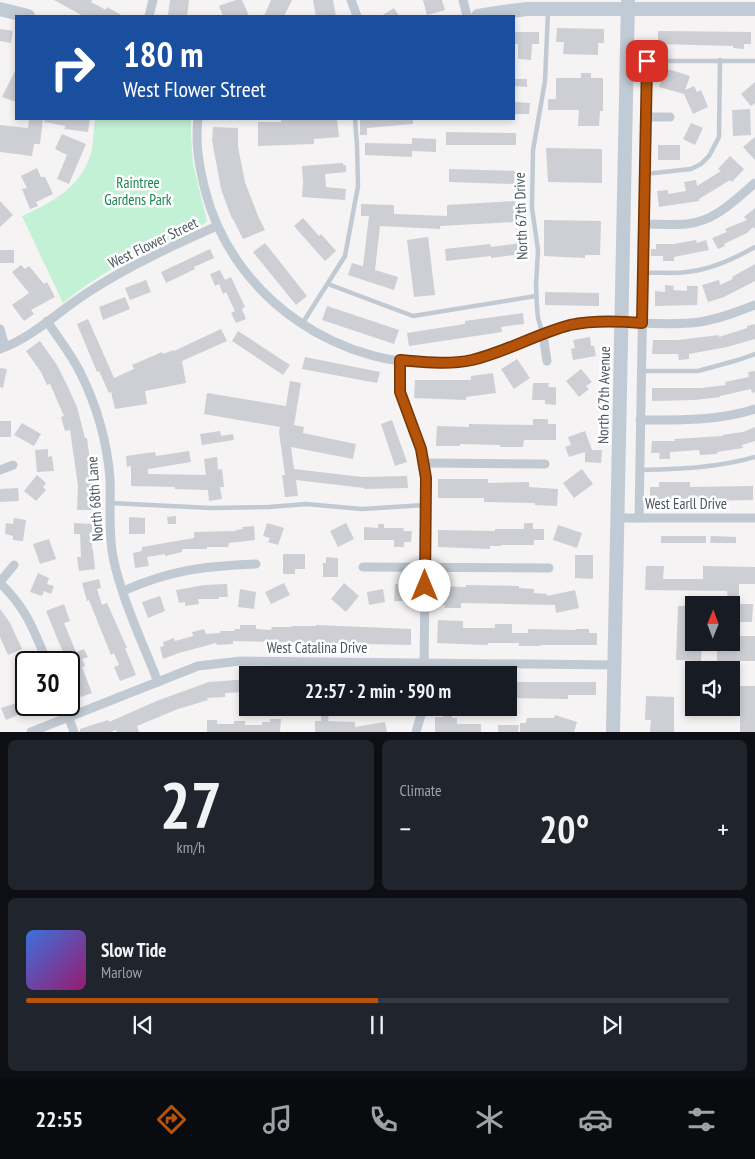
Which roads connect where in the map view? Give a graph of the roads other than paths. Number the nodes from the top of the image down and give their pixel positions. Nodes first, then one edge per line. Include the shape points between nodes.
1 (153, 0) edge
2 (351, 0) edge
3 (463, 0) edge
4 (683, 4) edge
5 (628, 5) edge
6 (735, 5) edge
7 (557, 6) edge
8 (0, 9) edge
9 (755, 9) edge
10 (24, 15) edge
11 (149, 15) edge
12 (357, 15) edge
13 (467, 15) edge
14 (484, 15) edge
15 (647, 58) joint
16 (720, 60) junction
17 (755, 61) edge
18 (646, 117) junction
19 (670, 117) dead end
20 (198, 120) edge
21 (355, 120) edge
22 (645, 174) junction
23 (755, 183) edge
24 (644, 224) junction
25 (217, 226) junction
26 (755, 247) edge
27 (643, 272) junction
28 (328, 284) junction
29 (536, 296) junction
30 (755, 305) edge
31 (47, 321) junction
32 (622, 322) junction
33 (642, 323) junction
34 (302, 324) junction
35 (0, 329) edge
36 (543, 335) junction
37 (3, 348) edge
38 (755, 354) edge
39 (400, 360) junction
40 (547, 361) dead end
41 (641, 371) junction
42 (755, 409) edge
43 (640, 420) junction
44 (755, 457) edge
45 (424, 463) junction
46 (545, 464) dead end
47 (13, 465) dead end
48 (0, 470) edge
49 (639, 470) junction
50 (110, 503) junction
51 (425, 505) junction
52 (617, 518) junction
53 (639, 518) junction
54 (755, 518) edge
55 (256, 564) dead end
56 (14, 565) dead end
57 (425, 566) junction
58 (363, 567) dead end
59 (549, 568) dead end
60 (0, 582) edge
61 (123, 591) junction
62 (42, 651) edge
63 (424, 663) junction
64 (615, 664) junction
65 (158, 682) junction
66 (80, 711) edge
67 (68, 716) joint
68 (421, 716) edge
69 (31, 732) edge
70 (74, 732) edge
71 (416, 732) edge
72 (614, 732) edge

1 - 11 street
2 - 12 street
3 - 13 street
4 - 5 main road
4 - 6 main road
5 - 7 main road
5 - 32 main road, North 67th Avenue
6 - 9 main road
7 - 14 main road
7 - 29 lane, North 67th Drive via 533,150 532,208 538,250
8 - 10 main road
15 - 16 lane
15 - 18 street
16 - 17 lane
16 - 22 lane via 719,137 710,156 692,169
18 - 19 street
18 - 22 street
20 - 25 street via 198,161
21 - 28 lane via 358,186 345,256
22 - 24 street
23 - 24 street via 732,204 708,218 686,224
24 - 27 street
25 - 31 street, West Flower Street via 146,258
25 - 34 street, West Flower Street via 240,266 284,312
26 - 27 lane via 710,268 687,272
27 - 33 street
28 - 29 lane via 413,316
28 - 34 lane
29 - 36 lane, North 67th Drive
30 - 33 street, West Flower Street via 701,322
31 - 37 street, West Flower Street
31 - 50 street, North 68th Lane via 80,373 93,404 106,448
32 - 33 street, West Flower Street
32 - 36 street, West Flower Street via 580,324
32 - 52 main road, North 67th Avenue
33 - 41 street
34 - 39 street, West Flower Street via 354,349
35 - 37 street
36 - 39 street, West Flower Street via 453,363
36 - 40 street, North 67th Drive
38 - 41 lane via 698,370
39 - 45 street via 400,392
41 - 43 street
42 - 43 street via 705,419
43 - 49 street
44 - 49 lane via 713,466
45 - 46 street
45 - 51 street
47 - 48 street
49 - 53 street
50 - 51 lane via 211,508 306,504 362,509
50 - 61 street, North 68th Lane via 111,545
51 - 57 street
52 - 53 street, West Earll Drive
52 - 64 main road, North 67th Avenue
53 - 54 street, West Earll Drive
55 - 61 street via 192,568 156,577
56 - 60 street
57 - 58 street
57 - 59 street
57 - 63 street
60 - 62 street via 24,611
61 - 65 street, North 68th Lane
63 - 64 street, West Catalina Drive
63 - 65 street, West Catalina Drive via 240,661 198,666
64 - 72 main road, North 67th Avenue
65 - 66 street, West Catalina Drive
67 - 69 street, West Catalina Drive
67 - 70 street
68 - 71 street

